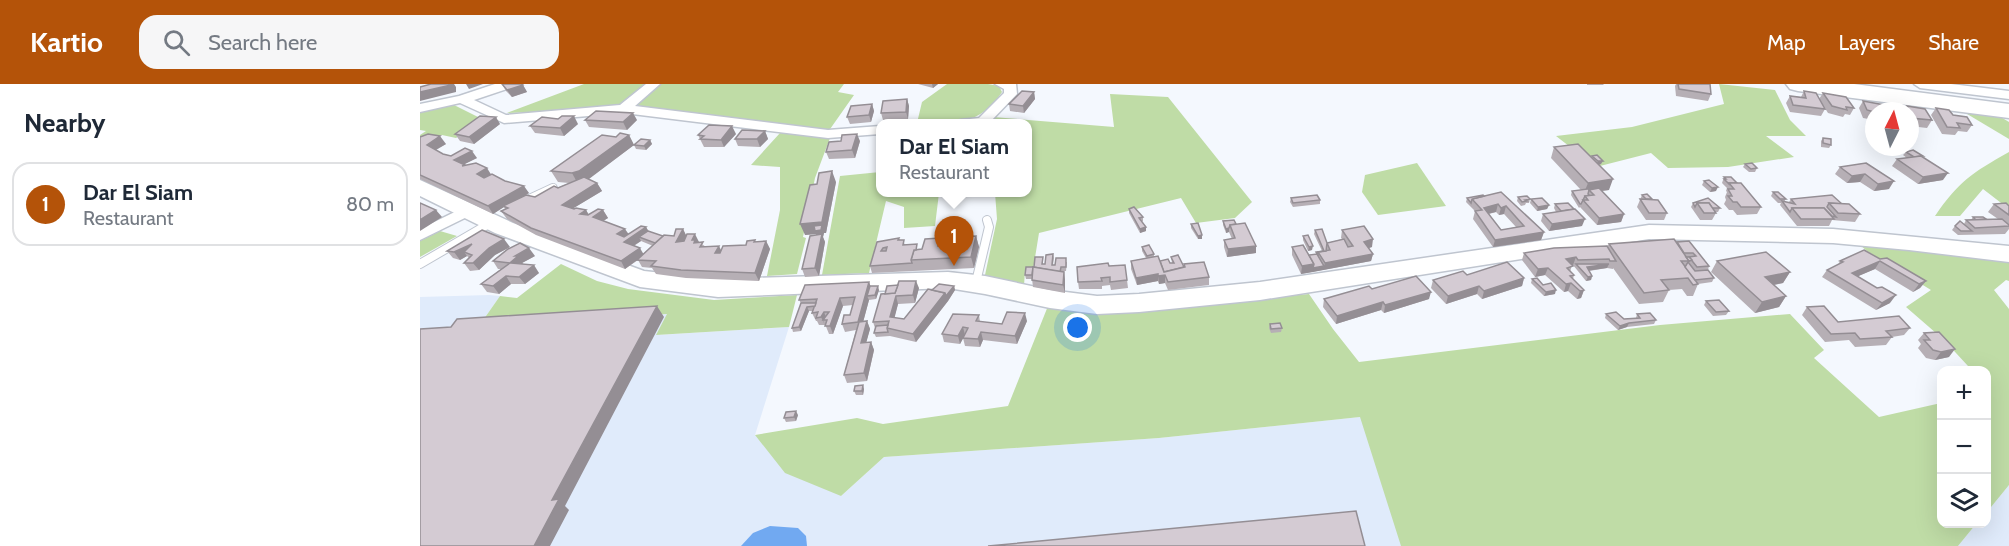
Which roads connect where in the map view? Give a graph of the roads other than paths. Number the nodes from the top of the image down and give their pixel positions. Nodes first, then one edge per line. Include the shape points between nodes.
1 (508, 84) edge
2 (654, 84) edge
3 (1001, 84) edge
4 (1798, 84) edge
5 (1851, 84) edge
6 (1920, 84) edge
7 (2009, 95) edge
8 (462, 99) junction
9 (2009, 104) edge
10 (420, 108) edge
11 (624, 109) junction
12 (2009, 111) edge
13 (986, 119) edge
14 (876, 130) edge
15 (420, 187) edge
16 (553, 188) edge
17 (516, 206) edge
18 (486, 217) junction
19 (987, 220) dead end
20 (420, 235) edge
21 (2009, 254) edge
22 (420, 264) edge
23 (976, 284) junction

1 - 8 street
2 - 11 street
3 - 13 street via 1011,87 1010,94
4 - 12 highway
5 - 9 highway
6 - 7 street
8 - 10 street
8 - 11 street via 504,118
11 - 14 street via 828,134
15 - 18 street
16 - 17 lane
18 - 20 street
18 - 22 lane
18 - 23 street via 640,279 680,285 718,288 948,280
19 - 23 lane via 989,227
21 - 23 street via 1833,236 1649,232 1260,291 1139,303 1097,305 1050,300

